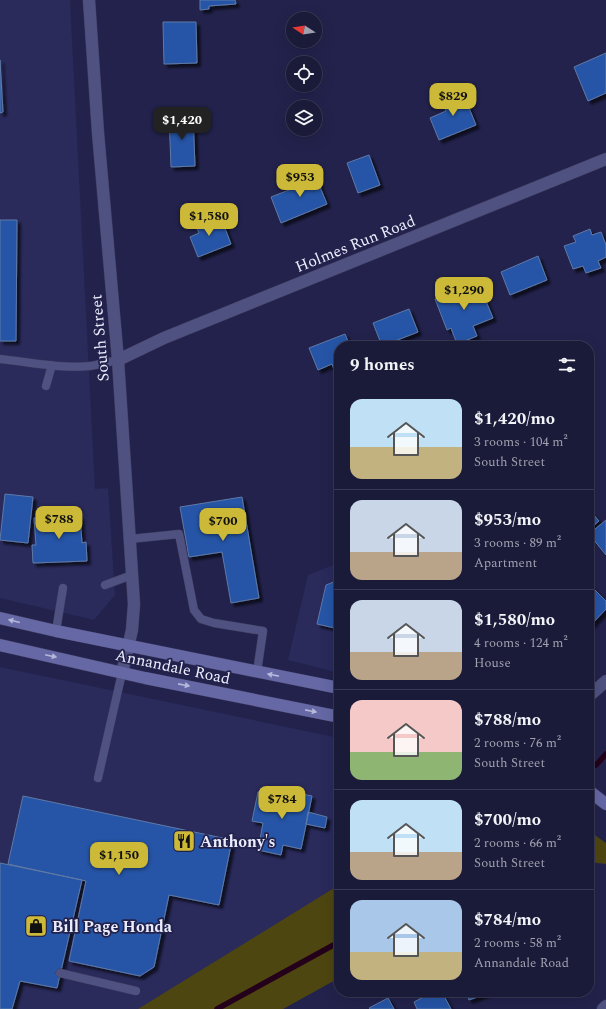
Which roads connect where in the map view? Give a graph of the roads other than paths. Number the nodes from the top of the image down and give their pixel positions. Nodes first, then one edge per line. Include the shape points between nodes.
1 (89, 0) edge
2 (606, 159) edge
3 (0, 358) edge
4 (118, 360) junction
5 (52, 366) junction
6 (46, 386) dead end
7 (130, 539) junction
8 (132, 575) junction
9 (104, 585) dead end
10 (63, 588) dead end
11 (0, 618) edge
12 (56, 631) junction
13 (0, 645) edge
14 (128, 645) junction
15 (257, 672) junction
16 (122, 673) junction
17 (606, 681) edge
18 (334, 687) edge
19 (594, 691) edge
20 (334, 716) edge
21 (98, 778) dead end
22 (594, 795) edge
23 (606, 804) edge
24 (60, 973) dead end
25 (136, 992) dead end
26 (606, 1006) edge
27 (603, 1009) edge

1 - 4 street, South Street via 98,141
2 - 4 street, Holmes Run Road via 164,338
3 - 5 lane
4 - 5 lane via 91,366
4 - 7 street, South Street
5 - 6 lane
7 - 8 street, South Street
7 - 15 lane via 179,534 194,610 201,619 263,631
8 - 9 lane
8 - 14 street, South Street via 134,604
10 - 12 lane
12 -> 11 main road, Annandale Road
12 - 14 main road, Annandale Road
13 -> 16 main road, Annandale Road
14 - 15 main road, Annandale Road
14 - 16 street, South Street
18 -> 15 main road, Annandale Road
16 -> 20 main road, Annandale Road
16 - 21 lane
17 - 19 street
22 - 23 main road
24 - 25 lane
26 - 27 street

